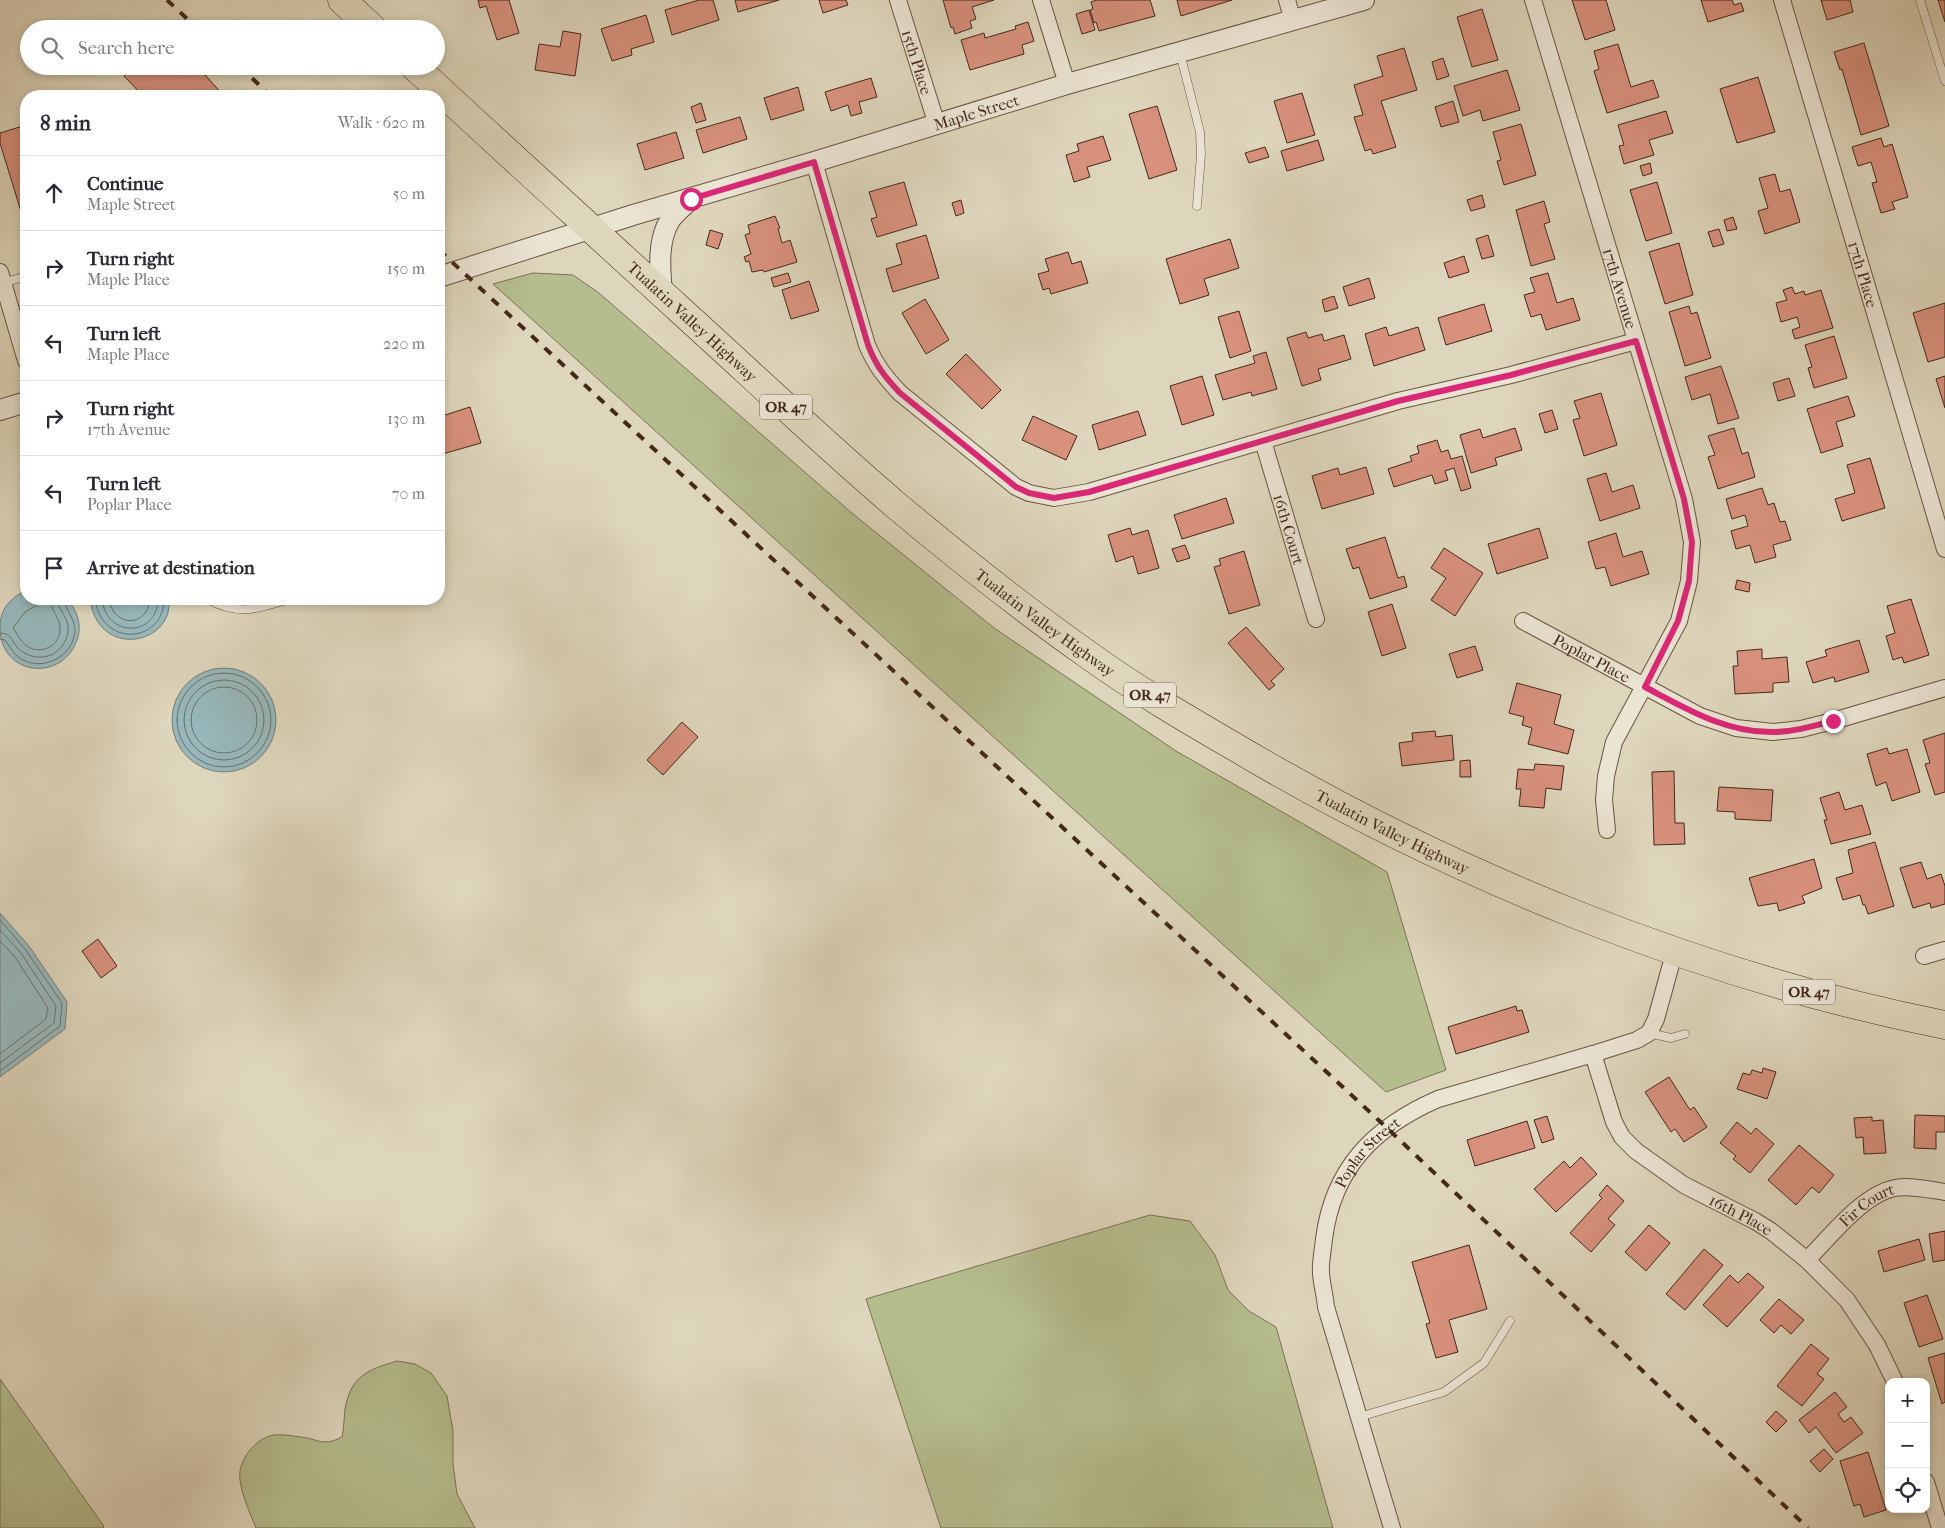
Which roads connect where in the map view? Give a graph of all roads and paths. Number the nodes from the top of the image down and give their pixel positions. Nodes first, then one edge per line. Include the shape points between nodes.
1 (342, 0) edge
2 (898, 0) edge
3 (1042, 0) edge
4 (1287, 0) edge
5 (1364, 0) edge
6 (1533, 0) edge
7 (1782, 0) edge
8 (1920, 0) edge
9 (363, 20) edge
10 (1293, 21) junction
11 (1180, 53) junction
12 (424, 75) edge
13 (1945, 81) edge
14 (1067, 84) junction
15 (440, 90) edge
16 (445, 95) edge
17 (937, 125) junction
18 (814, 162) junction
19 (691, 199) junction
20 (1197, 206) dead end
21 (591, 229) junction
22 (445, 275) edge
23 (20, 276) edge
24 (2, 278) edge
25 (662, 293) junction
26 (20, 340) edge
27 (1636, 341) junction
28 (20, 404) edge
29 (0, 410) edge
30 (1263, 441) junction
31 (1945, 549) edge
32 (219, 605) edge
33 (270, 605) edge
34 (1316, 619) dead end
35 (1523, 621) dead end
36 (1645, 687) junction
37 (1945, 688) edge
38 (1607, 830) dead end
39 (1675, 950) junction
40 (1945, 950) edge
41 (1924, 956) dead end
42 (1945, 1025) edge
43 (1649, 1034) junction
44 (1685, 1034) dead end
45 (1593, 1054) junction
46 (1945, 1192) edge
47 (1807, 1260) junction
48 (1510, 1322) dead end
49 (1893, 1378) edge
50 (1359, 1417) junction
51 (1930, 1495) edge
52 (1392, 1528) edge
53 (1940, 1528) edge

1 - 9 highway
2 - 17 street, 15th Place
3 - 14 street
4 - 10 street
5 - 10 street, Maple Street
6 - 27 street, 17th Avenue
7 - 31 street, 17th Place
8 - 13 lane
10 - 11 street, Maple Street
11 - 14 street, Maple Street
11 - 20 lane via 1200,132
12 - 15 highway, Tualatin Valley Highway / OR 47
14 - 17 street, Maple Street
16 - 21 highway, Tualatin Valley Highway / OR 47
17 - 18 street, Maple Street
18 - 19 street, Maple Street
18 - 30 street via 875,364 900,393 1016,487 1054,498 1080,494
19 - 21 street, Maple Street
19 - 25 street via 666,230 660,254
21 - 22 street, Maple Street
21 - 25 highway, Tualatin Valley Highway / OR 47
23 - 24 lane
24 - 26 street
25 - 39 highway, Tualatin Valley Highway / OR 47 via 898,507 1091,657 1203,728 1350,811 1544,902
27 - 30 street via 1398,401
27 - 36 street, 17th Avenue via 1684,499 1692,542 1689,581 1678,621
28 - 29 street
30 - 34 street, 16th Court
32 - 33 lane via 254,610
35 - 36 street, Poplar Place
36 - 37 street, Poplar Place via 1700,716 1736,728 1773,732 1833,721
36 - 38 street, 17th Avenue via 1614,742 1609,759 1604,800
39 - 42 highway, Tualatin Valley Highway / OR 47 via 1834,999
39 - 43 street
40 - 41 street
43 - 44 lane via 1671,1038
43 - 45 street, Poplar Street
45 - 47 street, 16th Place via 1614,1122 1622,1137 1636,1151 1684,1185 1772,1231
45 - 50 street, Poplar Street via 1438,1098 1416,1108 1372,1139 1349,1167 1327,1222 1321,1272 1326,1307
46 - 47 street, Fir Court via 1896,1188 1875,1196 1850,1216
47 - 49 street, 16th Place via 1847,1300 1878,1345
48 - 50 lane via 1484,1363 1444,1392
50 - 52 street, Poplar Street
51 - 53 street

